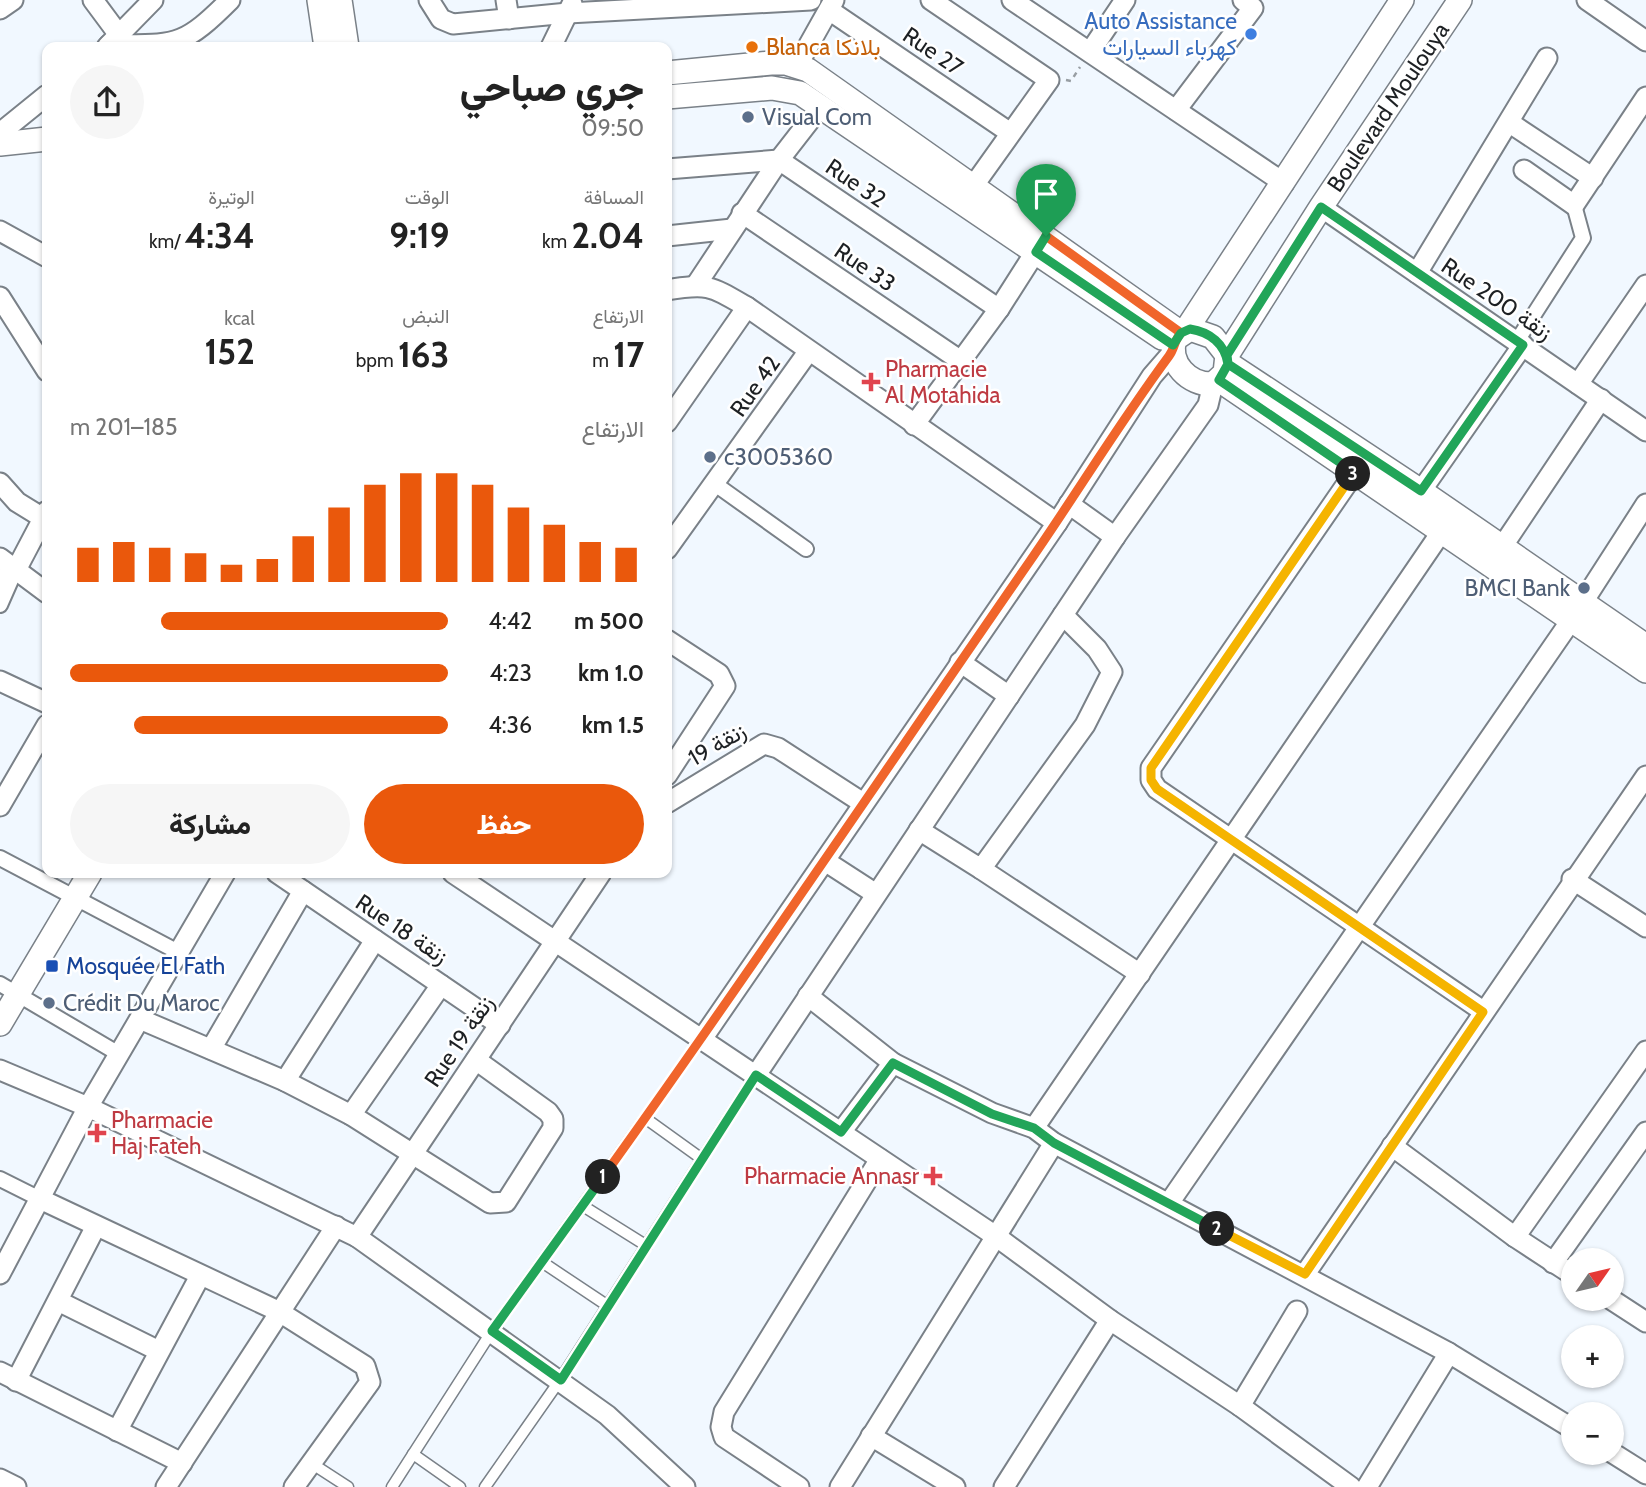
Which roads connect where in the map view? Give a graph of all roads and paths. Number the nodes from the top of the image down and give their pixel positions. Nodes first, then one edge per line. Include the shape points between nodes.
1 (13, 0) edge
2 (93, 0) edge
3 (153, 0) edge
4 (230, 0) edge
5 (320, 0) edge
6 (340, 0) edge
7 (429, 0) edge
8 (811, 0) edge
9 (931, 0) edge
10 (1012, 0) edge
11 (1125, 0) edge
12 (1402, 0) edge
13 (1460, 0) edge
14 (765, 1) edge
15 (1592, 1) edge
16 (1252, 3) edge
17 (832, 5) edge
18 (571, 6) edge
19 (0, 9) edge
20 (508, 9) edge
21 (1646, 41) edge
22 (110, 42) edge
23 (113, 42) edge
24 (178, 42) edge
25 (325, 42) edge
26 (346, 42) edge
27 (553, 42) edge
28 (1090, 52) junction
29 (1547, 58) dead end
30 (797, 66) junction
31 (672, 73) edge
32 (1049, 80) junction
33 (672, 97) edge
34 (1646, 97) edge
35 (42, 99) edge
36 (821, 106) junction
37 (1176, 110) junction
38 (1510, 124) junction
39 (1009, 132) junction
40 (0, 133) edge
41 (42, 140) edge
42 (0, 144) edge
43 (779, 160) junction
44 (672, 169) edge
45 (1524, 170) dead end
46 (1593, 178) junction
47 (1284, 183) junction
48 (974, 186) junction
49 (1574, 205) junction
50 (1321, 207) junction
51 (737, 221) junction
52 (0, 231) edge
53 (672, 235) edge
54 (1041, 244) junction
55 (42, 254) edge
56 (1417, 273) junction
57 (696, 285) junction
58 (1646, 285) edge
59 (672, 289) edge
60 (0, 298) edge
61 (747, 307) junction
62 (999, 309) junction
63 (1178, 340) junction
64 (1520, 343) junction
65 (808, 352) junction
66 (961, 361) junction
67 (42, 364) edge
68 (1222, 371) junction
69 (1578, 384) junction
70 (1601, 399) junction
71 (672, 415) edge
72 (914, 425) junction
73 (1646, 431) edge
74 (1354, 472) junction
75 (0, 483) edge
76 (715, 484) junction
77 (1421, 491) junction
78 (1069, 504) junction
79 (1646, 504) edge
80 (42, 513) edge
81 (42, 518) edge
82 (1056, 523) junction
83 (1442, 531) junction
84 (1115, 537) junction
85 (672, 542) edge
86 (1502, 547) junction
87 (806, 549) dead end
88 (5, 569) edge
89 (42, 590) edge
90 (0, 605) edge
91 (1577, 611) junction
92 (1063, 615) junction
93 (672, 643) edge
94 (1646, 646) edge
95 (960, 662) junction
96 (1646, 671) edge
97 (0, 681) edge
98 (1009, 696) junction
99 (42, 701) edge
100 (42, 733) edge
101 (672, 767) edge
102 (1646, 776) edge
103 (3, 795) edge
104 (672, 800) edge
105 (863, 803) junction
106 (919, 830) junction
107 (1230, 839) junction
108 (0, 858) edge
109 (825, 861) junction
110 (981, 869) junction
111 (87, 878) edge
112 (222, 878) edge
113 (284, 878) edge
114 (461, 878) edge
115 (598, 878) edge
116 (1572, 880) junction
117 (303, 891) junction
118 (876, 894) junction
119 (75, 898) junction
120 (1357, 926) junction
121 (1646, 927) edge
122 (375, 940) junction
123 (556, 941) junction
124 (180, 953) junction
125 (1140, 974) junction
126 (441, 985) junction
127 (9, 989) edge
128 (808, 996) junction
129 (1483, 1012) junction
130 (142, 1020) junction
131 (0, 1024) edge
132 (499, 1025) junction
133 (702, 1039) junction
134 (211, 1049) junction
135 (1646, 1051) edge
136 (119, 1054) junction
137 (476, 1060) junction
138 (893, 1063) junction
139 (0, 1070) edge
140 (756, 1075) junction
141 (285, 1081) junction
142 (88, 1107) junction
143 (351, 1115) junction
144 (645, 1118) junction
145 (1034, 1128) junction
146 (841, 1132) junction
147 (1646, 1132) edge
148 (1054, 1143) junction
149 (1392, 1146) junction
150 (411, 1153) junction
151 (702, 1159) junction
152 (880, 1159) junction
153 (0, 1179) edge
154 (40, 1199) junction
155 (1169, 1203) junction
156 (583, 1206) junction
157 (96, 1226) junction
158 (335, 1226) junction
159 (357, 1237) junction
160 (997, 1237) junction
161 (1515, 1237) junction
162 (647, 1246) junction
163 (542, 1262) junction
164 (1553, 1263) junction
165 (1561, 1268) edge
166 (0, 1274) edge
167 (1305, 1274) junction
168 (200, 1276) junction
169 (58, 1301) junction
170 (608, 1306) junction
171 (1624, 1308) edge
172 (278, 1311) junction
173 (1297, 1311) dead end
174 (1110, 1321) junction
175 (1646, 1322) edge
176 (492, 1331) junction
177 (159, 1351) junction
178 (1449, 1353) junction
179 (8, 1377) edge
180 (561, 1380) junction
181 (1240, 1406) junction
182 (1561, 1422) edge
183 (117, 1431) junction
184 (872, 1436) junction
185 (413, 1454) junction
186 (1624, 1460) edge
187 (182, 1463) junction
188 (311, 1463) junction
189 (1646, 1474) edge
190 (0, 1479) edge
191 (16, 1487) edge
192 (166, 1487) edge
193 (294, 1487) edge
194 (348, 1487) edge
195 (392, 1487) edge
196 (460, 1487) edge
197 (485, 1487) edge
198 (685, 1487) edge
199 (799, 1487) edge
200 (840, 1487) edge
201 (955, 1487) edge
202 (1004, 1487) edge
203 (1351, 1487) edge
204 (1367, 1487) edge

1 - 19 street
2 - 22 street
3 - 23 street
4 - 24 street
5 - 25 street
6 - 26 street
7 - 20 street via 441,19 453,24
8 - 14 street
9 - 32 street
10 - 28 street
11 - 28 street
12 - 47 street, Boulevard Moulouya
13 - 50 street, Boulevard Moulouya
14 - 18 street
15 - 21 street
16 - 37 street
17 - 30 street
17 - 39 street, Rue 27
18 - 20 street
18 - 27 street
28 - 32 path via 1071,80
28 - 37 street
29 - 38 street
30 - 31 street via 771,63
30 - 48 street via 821,78
32 - 39 street
33 - 36 street via 772,88 800,93
34 - 46 street
35 - 40 street
36 - 43 street
36 - 54 street
37 - 47 street
38 - 46 street
38 - 56 street
39 - 48 street
41 - 42 street
43 - 44 street
43 - 51 street
43 - 62 street, Rue 32
45 - 49 street
46 - 49 street
47 - 63 street, Boulevard Moulouya
48 - 54 street
49 - 64 street via 1583,238
50 - 56 street, Rue 200 زنقة
50 - 68 street, Boulevard Moulouya
51 - 53 street
51 - 57 street
51 - 66 street, Rue 33
52 - 55 street
54 - 62 street
54 - 63 street
56 - 64 street, Rue 200 زنقة
57 - 59 street
57 - 61 street via 712,286
58 - 69 street
60 - 67 street
61 - 65 street
61 - 71 street
62 - 66 street
63 - 68 street via 1200,330 1213,337
63 - 68 street via 1175,364 1186,374 1198,381
63 - 78 street
64 - 69 street, Rue 200 زنقة
64 - 77 street
65 - 72 street
65 - 76 street, Rue 42
66 - 72 street
68 - 74 street
68 - 77 street
68 - 84 street via 1208,405
69 - 70 street, Rue 200 زنقة
70 - 73 street, Rue 200 زنقة
70 - 86 street
72 - 82 street
74 - 83 street
74 - 107 street via 1151,768 1157,789
75 - 80 street via 17,502
76 - 85 street, Rue 42
76 - 87 street
77 - 86 street
78 - 82 street
78 - 84 street
79 - 91 street
81 - 88 street
82 - 95 street
83 - 91 street
83 - 107 street
84 - 92 street
86 - 91 street
88 - 89 street
88 - 90 street
91 - 94 street
91 - 96 street
91 - 120 street
92 - 98 street
92 - 110 street via 1097,649 1112,672 1085,725
93 - 101 street via 719,674 725,686
95 - 98 street
95 - 105 street
97 - 99 street
98 - 106 street
100 - 103 street
102 - 116 street
104 - 105 street, 19 زنقة via 764,744 778,748
105 - 109 street
106 - 110 street
106 - 118 street
107 - 120 street
107 - 125 street
108 - 119 street
109 - 118 street
109 - 133 street
110 - 125 street
111 - 119 street
112 - 124 street
113 - 117 street, Rue 18 زنقة
114 - 123 street
115 - 123 street, Rue 19 زنقة
116 - 121 street
116 - 129 street
117 - 122 street, Rue 18 زنقة
117 - 134 street
118 - 128 street
119 - 124 street
119 - 127 street
120 - 129 street
120 - 155 street
122 - 126 street, Rue 18 زنقة
122 - 141 street
123 - 132 street, Rue 19 زنقة
123 - 133 street
124 - 130 street
125 - 145 street
126 - 132 street, Rue 18 زنقة
126 - 143 street
127 - 131 street
127 - 136 street
128 - 138 street
128 - 140 street
129 - 149 street
130 - 134 street
130 - 136 street
132 - 137 street, Rue 19 زنقة
133 - 140 street
133 - 144 path
134 - 141 street
135 - 161 street
136 - 142 street
137 - 150 street, Rue 19 زنقة
137 - 150 street via 553,1119 554,1128 506,1202 490,1203
138 - 145 street via 992,1114
138 - 146 street
139 - 142 street
140 - 146 street
140 - 151 lane
141 - 143 street
142 - 154 street
142 - 158 street
143 - 150 street
144 - 151 lane
144 - 156 lane
145 - 148 street
146 - 152 street
147 - 164 street
148 - 155 street
148 - 160 street
149 - 161 street
149 - 167 street
150 - 159 street, Rue 19 زنقة
151 - 162 lane
152 - 160 street
152 - 199 street via 724,1412 724,1437
153 - 154 street
154 - 157 street
154 - 166 street
155 - 167 street
156 - 162 lane
156 - 163 lane
157 - 168 street
157 - 169 street
158 - 159 street
158 - 172 street
159 - 176 street
160 - 174 street
160 - 184 street
161 - 164 street
162 - 170 lane
163 - 170 lane
163 - 176 lane
164 - 165 street
167 - 178 street
168 - 172 street
168 - 177 street
169 - 177 street
169 - 179 street
170 - 180 lane
171 - 175 street
172 - 187 street
172 - 188 street via 365,1366 370,1374 370,1381
173 - 181 street
174 - 181 street
174 - 202 street
176 - 180 street
176 - 185 lane
177 - 183 street
178 - 182 street
178 - 204 street
179 - 183 street
180 - 197 lane
180 - 198 street via 607,1415
181 - 203 street
183 - 187 street
184 - 200 street
184 - 201 street
185 - 195 lane
185 - 196 lane
186 - 189 street
187 - 192 street
188 - 193 street
188 - 194 lane
190 - 191 street

